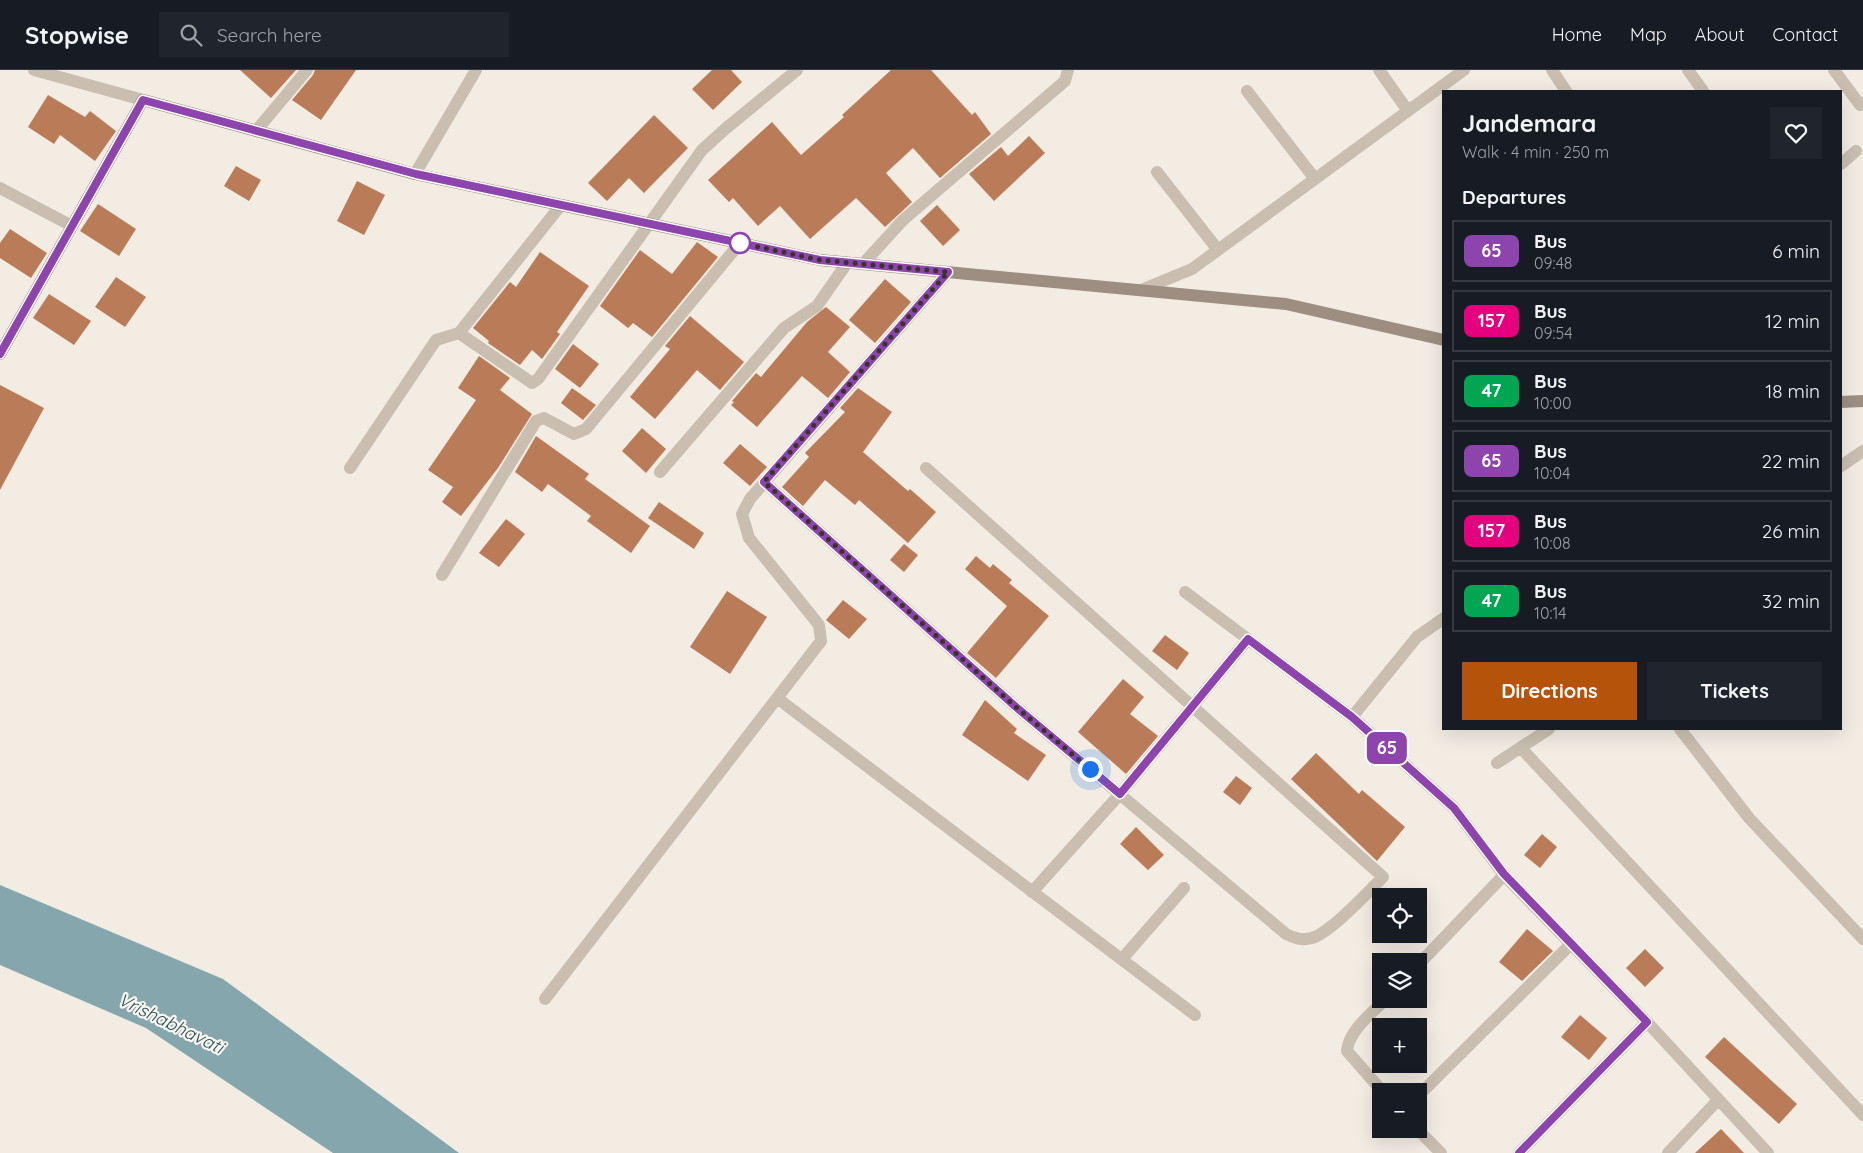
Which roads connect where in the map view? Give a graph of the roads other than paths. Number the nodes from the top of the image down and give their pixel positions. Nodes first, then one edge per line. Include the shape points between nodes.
1 (34, 70) edge
2 (307, 70) edge
3 (476, 70) edge
4 (797, 70) edge
5 (1068, 70) edge
6 (1379, 70) edge
7 (1464, 70) edge
8 (1552, 70) edge
9 (1688, 70) edge
10 (1834, 70) edge
11 (1565, 90) edge
12 (1702, 90) edge
13 (1247, 91) dead end
14 (143, 100) junction
15 (1863, 103) edge
16 (1408, 111) junction
17 (256, 131) junction
18 (1856, 151) dead end
19 (1842, 163) edge
20 (1157, 172) dead end
21 (416, 174) junction
22 (1315, 179) junction
23 (0, 188) edge
24 (561, 205) junction
25 (650, 224) junction
26 (72, 226) junction
27 (740, 243) junction
28 (1218, 250) junction
29 (847, 263) junction
30 (863, 264) junction
31 (948, 272) junction
32 (1141, 290) junction
33 (459, 333) junction
34 (1442, 340) edge
35 (0, 354) edge
36 (1863, 401) edge
37 (1842, 402) edge
38 (1863, 451) edge
39 (1842, 465) edge
40 (350, 468) dead end
41 (926, 468) dead end
42 (660, 472) dead end
43 (764, 482) junction
44 (442, 574) dead end
45 (1185, 592) dead end
46 (1442, 619) edge
47 (1248, 639) junction
48 (777, 698) junction
49 (1193, 707) junction
50 (1352, 717) junction
51 (1547, 730) edge
52 (1681, 730) edge
53 (1521, 748) junction
54 (1497, 763) dead end
55 (1120, 794) junction
56 (1504, 874) junction
57 (1184, 888) dead end
58 (1032, 892) junction
59 (1863, 939) edge
60 (1570, 944) junction
61 (1427, 956) edge
62 (1122, 959) junction
63 (545, 999) dead end
64 (1378, 1008) edge
65 (1196, 1015) dead end
66 (1647, 1022) junction
67 (1375, 1083) edge
68 (1427, 1087) edge
69 (1718, 1100) junction
70 (1863, 1115) edge
71 (1426, 1138) edge
72 (1441, 1153) edge
73 (1519, 1153) edge
74 (1668, 1153) edge
75 (1768, 1153) edge

1 - 14 street
2 - 17 street
3 - 21 street
4 - 25 street via 712,140
5 - 30 street via 1065,81 903,220
6 - 16 street
7 - 16 street
8 - 11 street
9 - 12 street
10 - 15 street via 1860,105
13 - 22 street
14 - 17 street
14 - 26 street
16 - 22 street
17 - 21 street
18 - 19 street
20 - 28 street
21 - 24 street
22 - 28 street
23 - 26 street
24 - 25 street
24 - 33 street
25 - 27 street
25 - 33 street via 535,382
26 - 35 street
27 - 29 street
27 - 44 street via 586,429 574,434 544,418 536,421
28 - 32 street via 1192,269
29 - 30 street
29 - 42 street via 817,306 784,328
30 - 31 street
31 - 32 street
31 - 43 street
32 - 34 street via 1286,304
33 - 40 street via 436,340
36 - 37 street
38 - 39 street
41 - 49 street
43 - 48 street via 746,506 742,520 749,538 821,631 821,640 816,648
43 - 55 street via 1016,707
45 - 47 street
46 - 50 street via 1417,637
47 - 49 street
47 - 50 street
48 - 58 street
48 - 63 street
49 - 55 street
49 - 55 street via 1383,877 1326,931 1312,938 1297,940
50 - 56 street via 1454,808
51 - 53 street
52 - 59 street via 1749,818
53 - 54 street
53 - 70 street
55 - 58 street
56 - 60 street
56 - 61 street
57 - 62 street
58 - 62 street
60 - 66 street
60 - 68 street
62 - 65 street
64 - 67 street via 1348,1041 1347,1051
66 - 69 street
66 - 73 street
69 - 74 street
69 - 75 street
71 - 72 street

